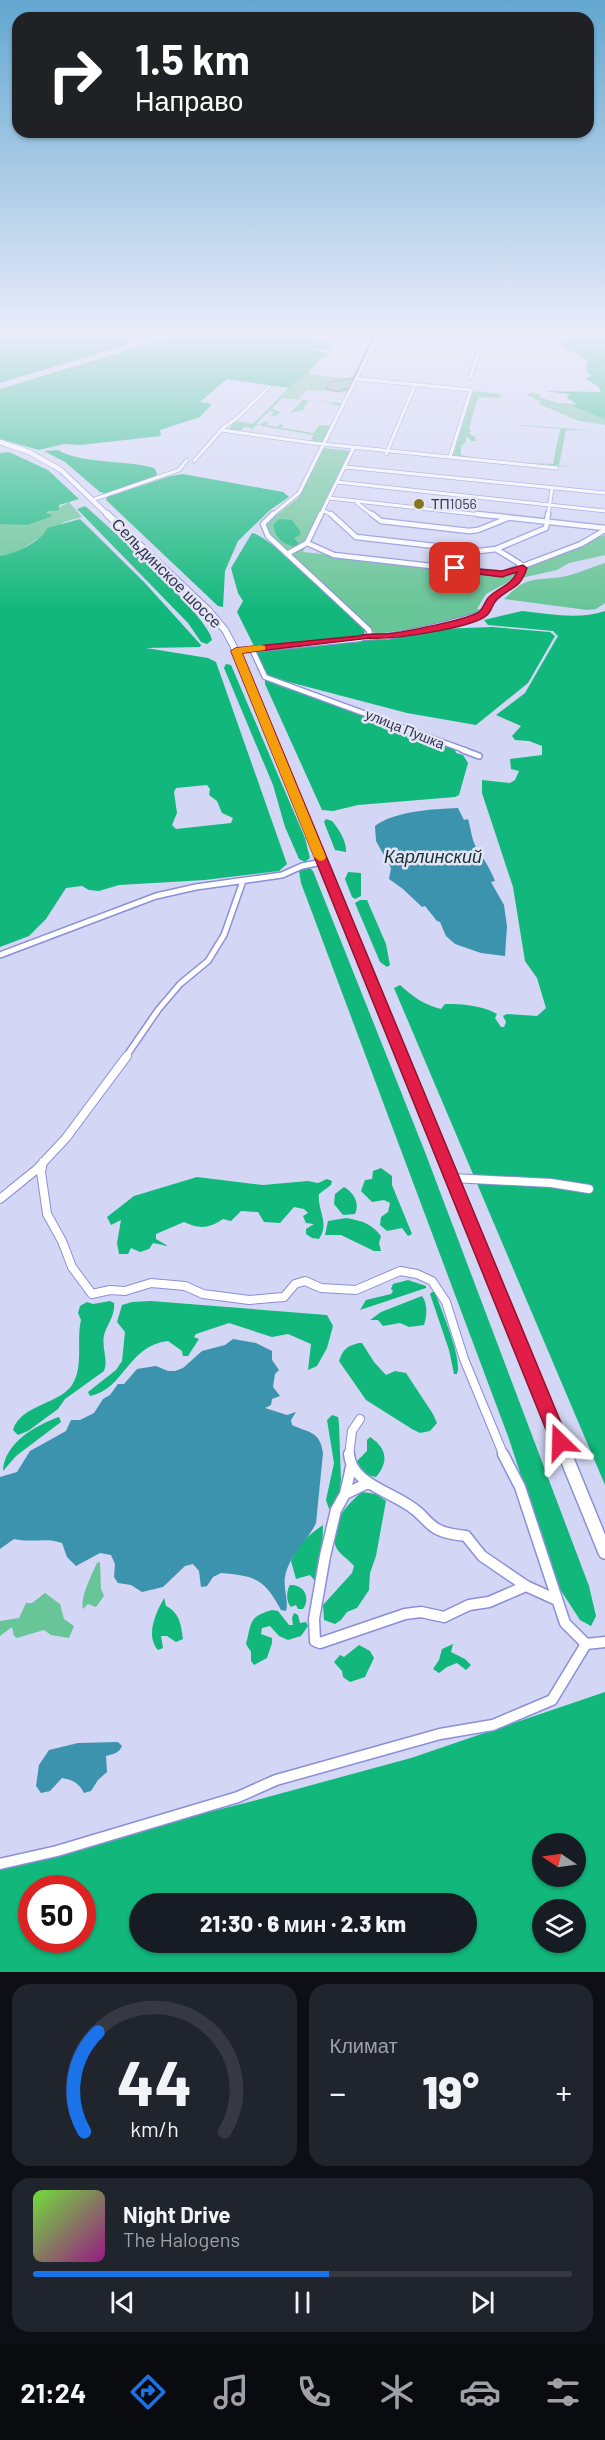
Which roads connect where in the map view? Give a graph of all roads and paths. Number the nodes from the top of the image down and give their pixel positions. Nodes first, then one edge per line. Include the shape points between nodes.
1 (227, 425) edge
2 (334, 425) edge
3 (399, 425) edge
4 (460, 425) edge
5 (221, 430) junction
6 (0, 442) edge
7 (323, 446) junction
8 (354, 449) junction
9 (387, 452) junction
10 (450, 457) junction
11 (194, 461) dead end
12 (185, 462) dead end
13 (345, 467) junction
14 (557, 468) dead end
15 (337, 482) junction
16 (552, 488) junction
17 (605, 493) edge
18 (329, 498) junction
19 (92, 500) junction
20 (355, 501) junction
21 (549, 505) junction
22 (322, 510) junction
23 (605, 511) edge
24 (508, 518) junction
25 (546, 521) junction
26 (605, 529) edge
27 (308, 543) junction
28 (496, 549) junction
29 (287, 554) junction
30 (524, 567) junction
31 (370, 635) junction
32 (252, 649) junction
33 (236, 651) junction
34 (479, 756) dead end
35 (322, 862) junction
36 (243, 881) junction
37 (0, 954) edge
38 (43, 1162) junction
39 (452, 1178) junction
40 (589, 1189) dead end
41 (0, 1199) edge
42 (360, 1419) dead end
43 (351, 1467) junction
44 (368, 1483) junction
45 (345, 1494) junction
46 (605, 1552) edge
47 (526, 1586) junction
48 (557, 1600) junction
49 (605, 1642) edge
50 (586, 1644) junction
51 (0, 1864) edge

1 - 5 street
2 - 7 street
3 - 9 street
4 - 10 street
5 - 7 street
5 - 11 street
6 - 19 main road, Сельдинское шоссе via 51,463
7 - 8 street
7 - 29 street via 297,497 263,524 268,536
8 - 9 street
8 - 13 street
9 - 10 street
10 - 14 street
12 - 19 street via 179,470
13 - 15 street
13 - 16 street
15 - 18 street
15 - 21 street
16 - 17 street
16 - 21 street
18 - 20 street
18 - 22 street
19 - 33 main road, Сельдинское шоссе via 222,624
20 - 24 street
20 - 24 street via 379,521 458,530 478,531
21 - 23 street
21 - 25 street
22 - 27 street
22 - 28 street via 359,537 479,551
24 - 25 street
25 - 26 street
25 - 28 street via 544,529
26 - 30 street via 581,544
27 - 29 street
27 - 30 street via 334,555 502,574
28 - 30 street
29 - 31 street
30 - 31 street via 518,582 493,598 480,616 385,637
31 - 32 street
32 - 33 street
32 - 34 street, улица Пушка via 265,677
33 - 35 main road, Сельдинское шоссе
35 - 36 street via 282,875
35 - 39 main road, Сельдинское шоссе
36 - 37 street via 156,896
36 - 38 street via 224,935 208,961 180,984 158,1010 66,1138
38 - 41 street
38 - 48 street via 47,1215 76,1273 92,1294 125,1291 151,1283 249,1300 284,1297 295,1284 305,1281 321,1288 356,1290 400,1271 432,1281 446,1302 464,1359 520,1487
39 - 40 street
39 - 46 main road, Сельдинское шоссе
42 - 43 street via 352,1431
43 - 44 street
43 - 45 street
44 - 45 street
44 - 47 street via 400,1499 442,1532 466,1536 482,1556
45 - 47 street via 336,1510 325,1556 314,1619 315,1641 320,1643 405,1614 421,1612 444,1617
47 - 48 street
48 - 50 street via 565,1623
49 - 50 street
50 - 51 street via 552,1700 493,1725 440,1734 276,1780 238,1797

